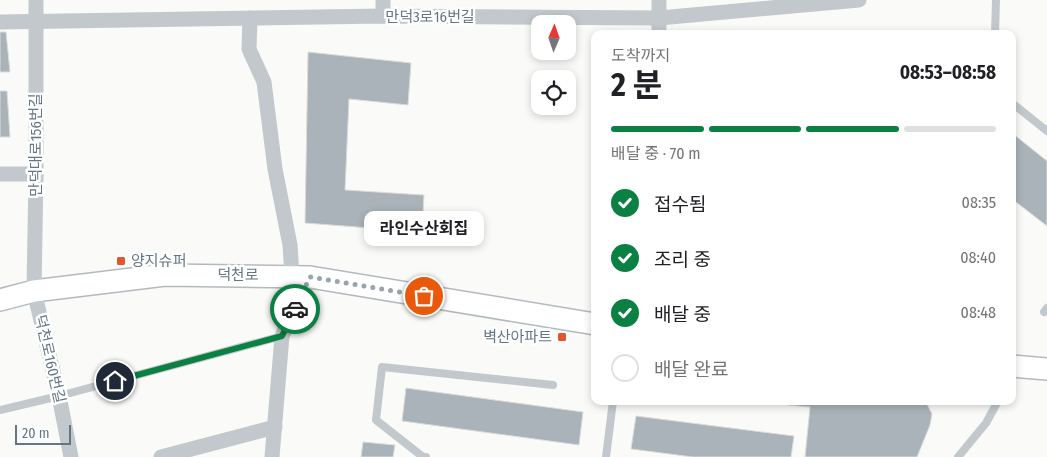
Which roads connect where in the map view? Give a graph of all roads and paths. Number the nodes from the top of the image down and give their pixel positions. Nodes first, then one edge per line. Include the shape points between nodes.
1 (36, 0) edge
2 (383, 0) edge
3 (659, 0) edge
4 (859, 0) edge
5 (996, 0) edge
6 (383, 16) junction
7 (250, 18) junction
8 (659, 18) junction
9 (0, 22) edge
10 (36, 22) junction
11 (659, 30) edge
12 (995, 30) edge
13 (1016, 106) edge
14 (1047, 131) edge
15 (0, 174) edge
16 (36, 174) junction
17 (301, 277) junction
18 (34, 291) junction
19 (0, 300) edge
20 (591, 323) edge
21 (282, 336) junction
22 (1016, 368) edge
23 (1047, 370) edge
24 (553, 385) dead end
25 (59, 396) junction
26 (612, 405) edge
27 (996, 405) edge
28 (0, 410) edge
29 (275, 427) junction
30 (71, 457) edge
31 (161, 457) edge
32 (272, 457) edge
33 (424, 457) edge
34 (606, 457) edge
35 (958, 457) edge

1 - 10 street, 만덕대로156번길
2 - 6 street
3 - 8 street
4 - 8 street, 만덕3로16번길
5 - 12 lane
6 - 7 street, 만덕3로16번길
6 - 8 street, 만덕3로16번길
7 - 10 street, 만덕3로16번길
7 - 17 street via 249,49 264,82 275,169 290,245
8 - 11 street
9 - 10 street, 만덕3로16번길
10 - 16 street, 만덕대로156번길
13 - 14 lane
15 - 16 street
16 - 18 street, 만덕대로156번길
17 - 18 main road, 덕천로 via 165,275
17 - 20 main road, 덕천로
17 - 21 street
18 - 19 main road, 덕천로
18 - 25 street, 덕천로160번길
21 - 25 lane
21 - 29 street
22 - 23 main road
24 - 33 lane via 382,367 376,420
25 - 28 lane
25 - 30 street, 덕천로160번길
26 - 34 lane
27 - 35 lane via 986,423
29 - 31 street
29 - 32 street

